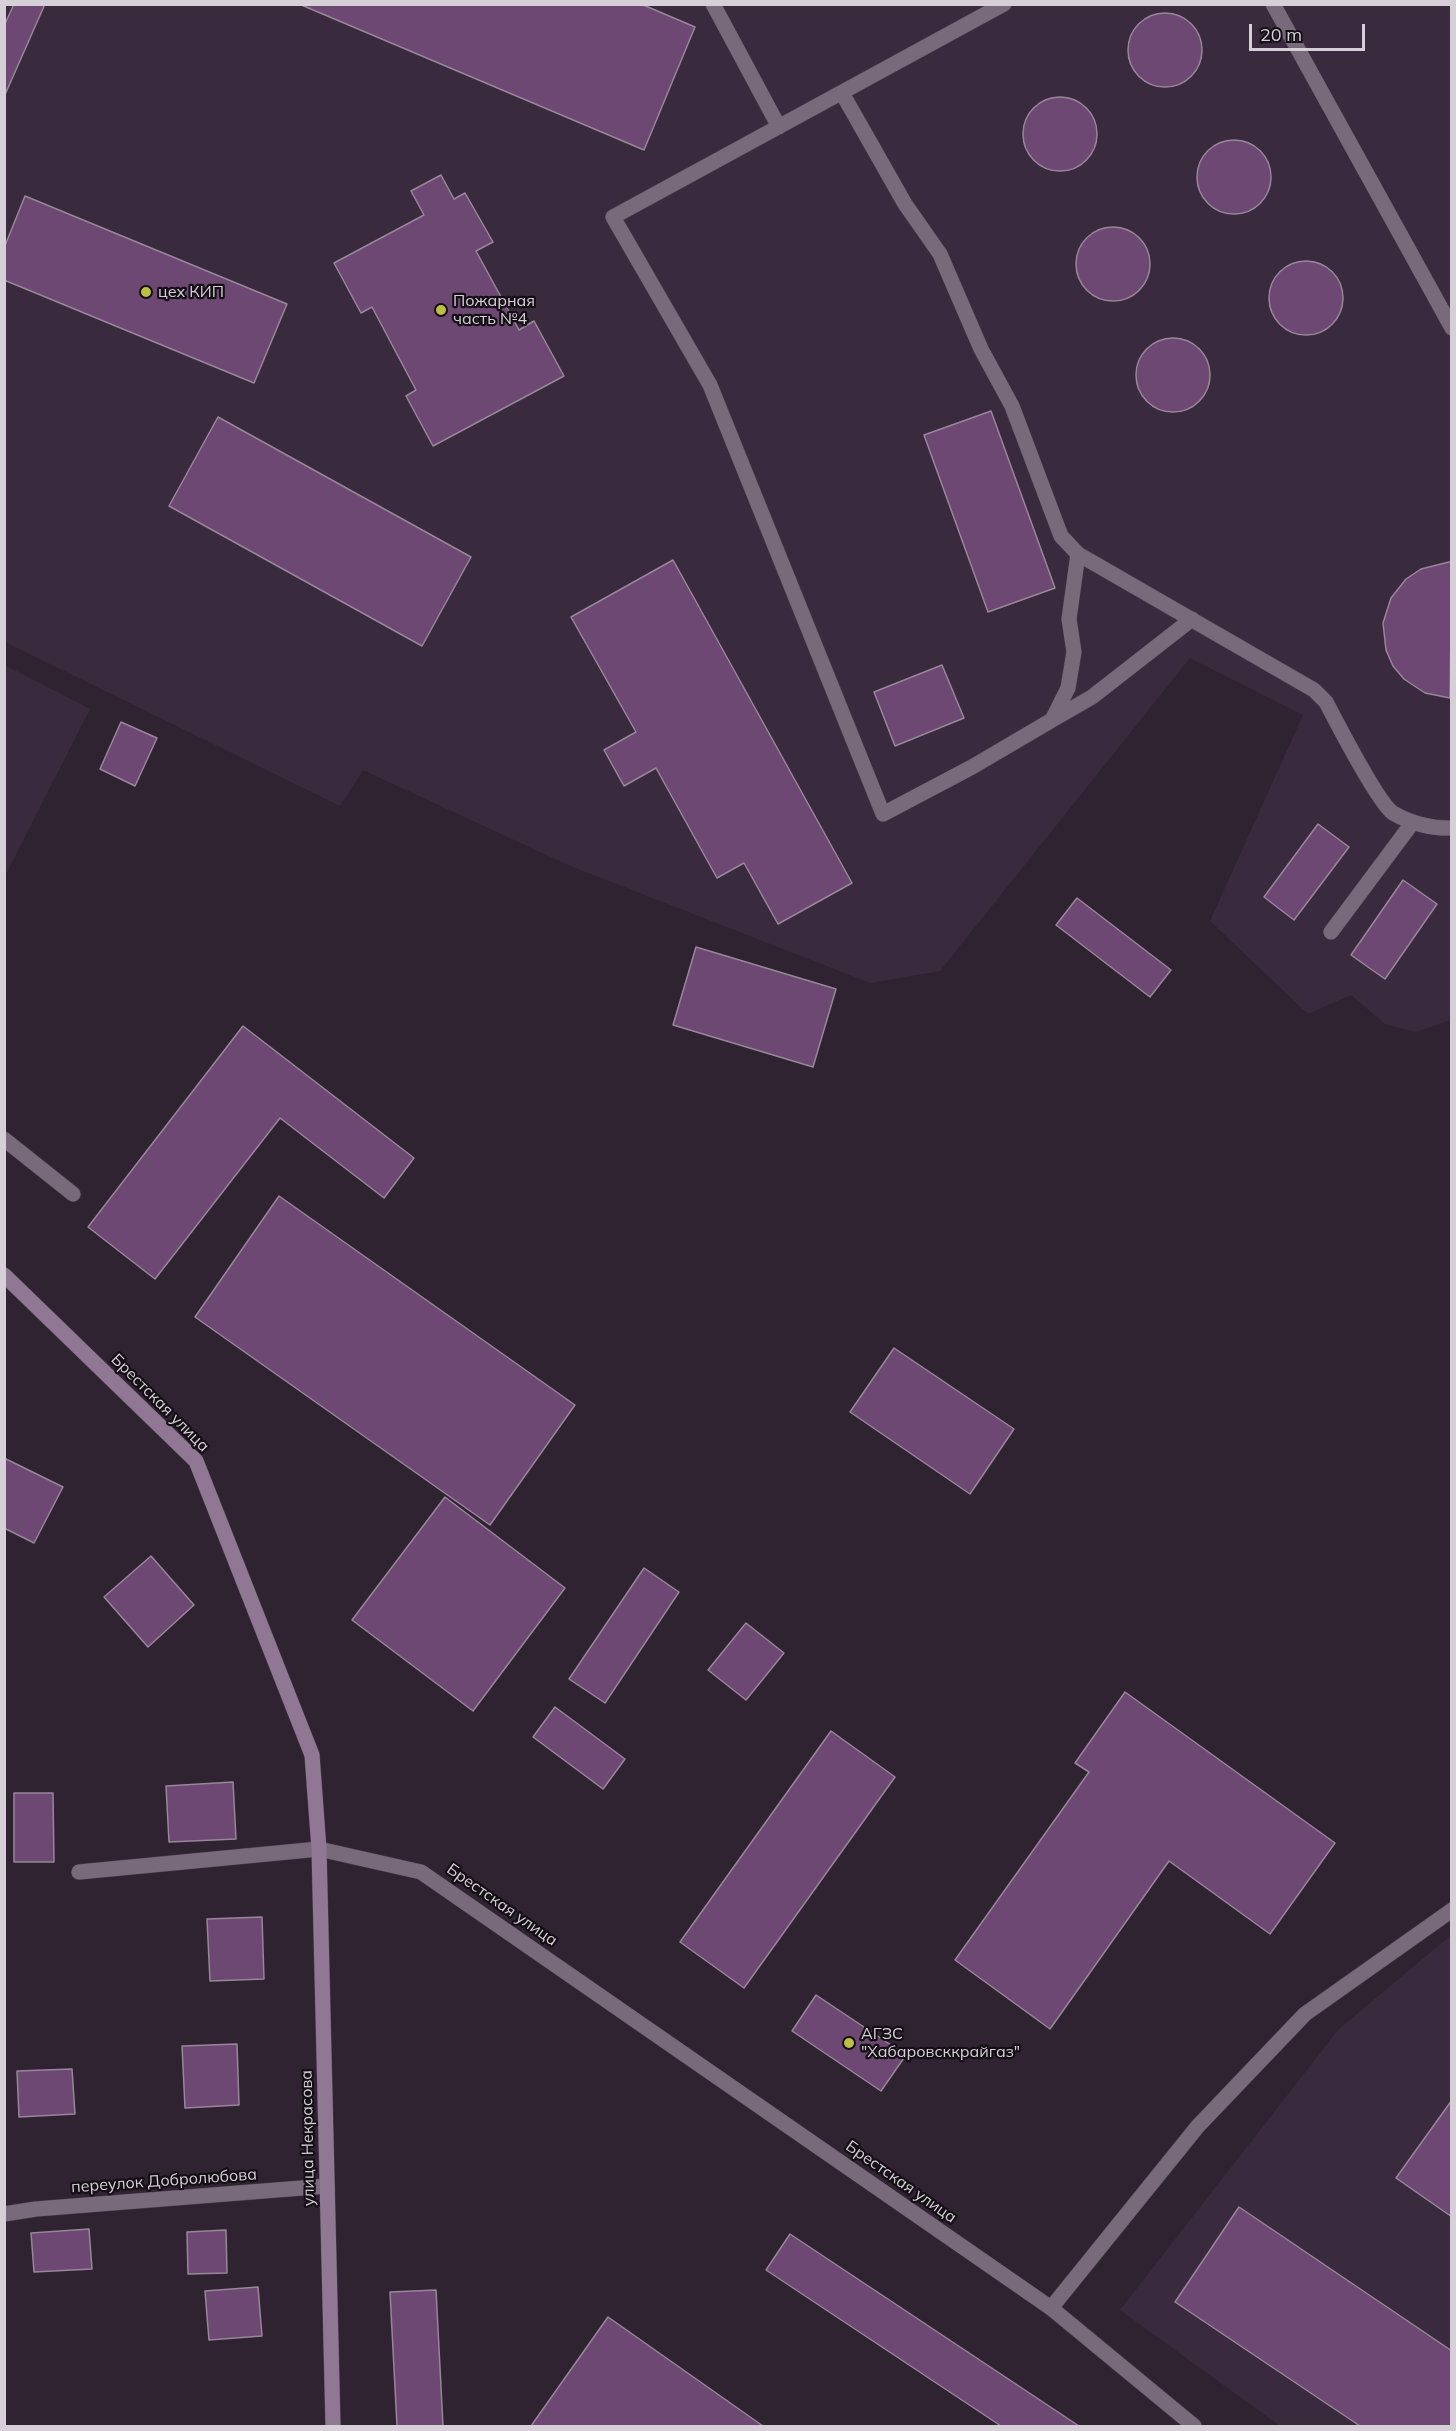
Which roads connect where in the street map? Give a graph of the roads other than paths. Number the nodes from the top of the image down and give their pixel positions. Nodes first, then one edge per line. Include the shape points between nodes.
1 (712, 4) edge
2 (1004, 4) edge
3 (1273, 4) edge
4 (842, 93) junction
5 (779, 127) junction
6 (1452, 328) edge
7 (1078, 554) junction
8 (1192, 619) junction
9 (1052, 720) junction
10 (1413, 822) junction
11 (1452, 828) edge
12 (1331, 932) dead end
13 (4, 1139) edge
14 (73, 1194) dead end
15 (4, 1275) edge
16 (319, 1848) junction
17 (79, 1872) dead end
18 (1452, 1910) edge
19 (327, 2186) junction
20 (4, 2214) edge
21 (1052, 2308) junction
22 (333, 2427) edge
23 (1194, 2427) edge

1 - 5 street
2 - 4 street
3 - 6 street
4 - 5 street
4 - 7 street via 900,196 940,254 981,349 1012,406 1061,536
5 - 9 street via 614,218 710,385 883,814
7 - 8 street
7 - 9 street via 1069,619 1074,652 1068,688
8 - 9 street via 1092,697
8 - 10 street via 1314,690 1326,702 1391,812
10 - 11 street
10 - 12 street
13 - 14 street
15 - 16 street, Брестская улица via 196,1461 312,1755
16 - 17 street
16 - 19 street, улица Некрасова
16 - 21 street, Брестская улица via 421,1872
18 - 21 street via 1305,2014 1198,2126
19 - 20 street, переулок Добролюбова
19 - 22 street, улица Некрасова
21 - 23 street, Брестская улица

